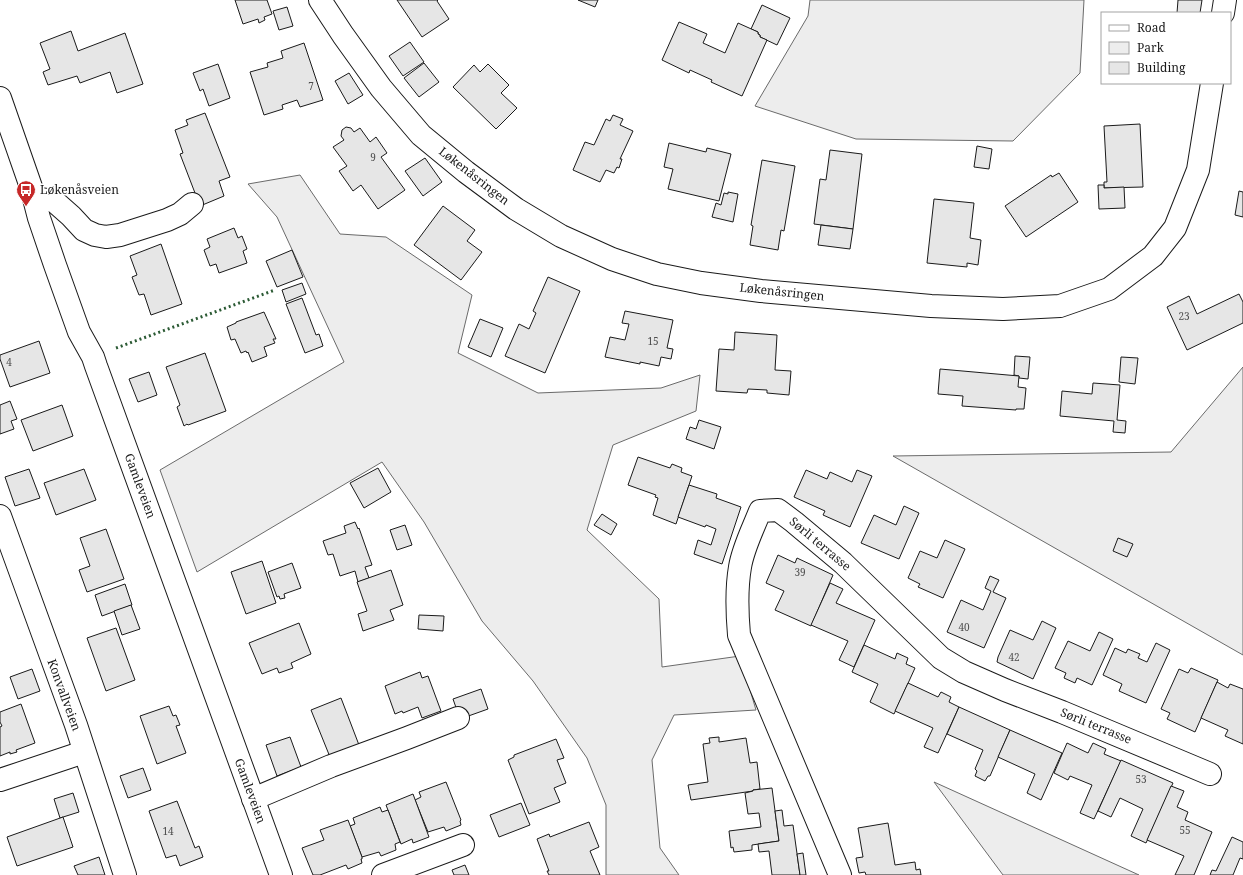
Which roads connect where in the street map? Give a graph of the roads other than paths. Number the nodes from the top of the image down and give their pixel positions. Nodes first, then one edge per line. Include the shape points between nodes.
1 (320, 0) edge
2 (1225, 0) edge
3 (1223, 12) edge
4 (1212, 84) edge
5 (0, 98) edge
6 (8, 146) edge
7 (34, 198) junction
8 (192, 204) dead end
9 (0, 516) edge
10 (458, 718) dead end
11 (84, 752) junction
12 (1210, 774) dead end
13 (0, 780) edge
14 (253, 799) junction
15 (463, 845) dead end
16 (125, 875) edge
17 (281, 875) edge
18 (383, 875) edge
19 (840, 875) edge

1 - 4 street, Løkenåsringen via 381,88 421,135 516,209 561,236 612,259 657,274 701,283 769,291 931,306 1002,309 1060,306 1109,289 1154,256 1175,228 1198,170
2 - 3 street
5 - 6 street, Gamleveien
6 - 7 street, Gamleveien
7 - 8 street via 54,201 84,230 106,237 167,220
7 - 14 street, Gamleveien via 80,332 94,362
9 - 11 street, Konvallveien
10 - 14 street via 331,766
11 - 13 street
11 - 16 street, Konvallveien
12 - 19 street, Sørli terrasse via 964,672 941,658 843,563 794,522 778,510 760,511 740,566 736,605 739,635
14 - 17 street, Gamleveien
15 - 18 street

